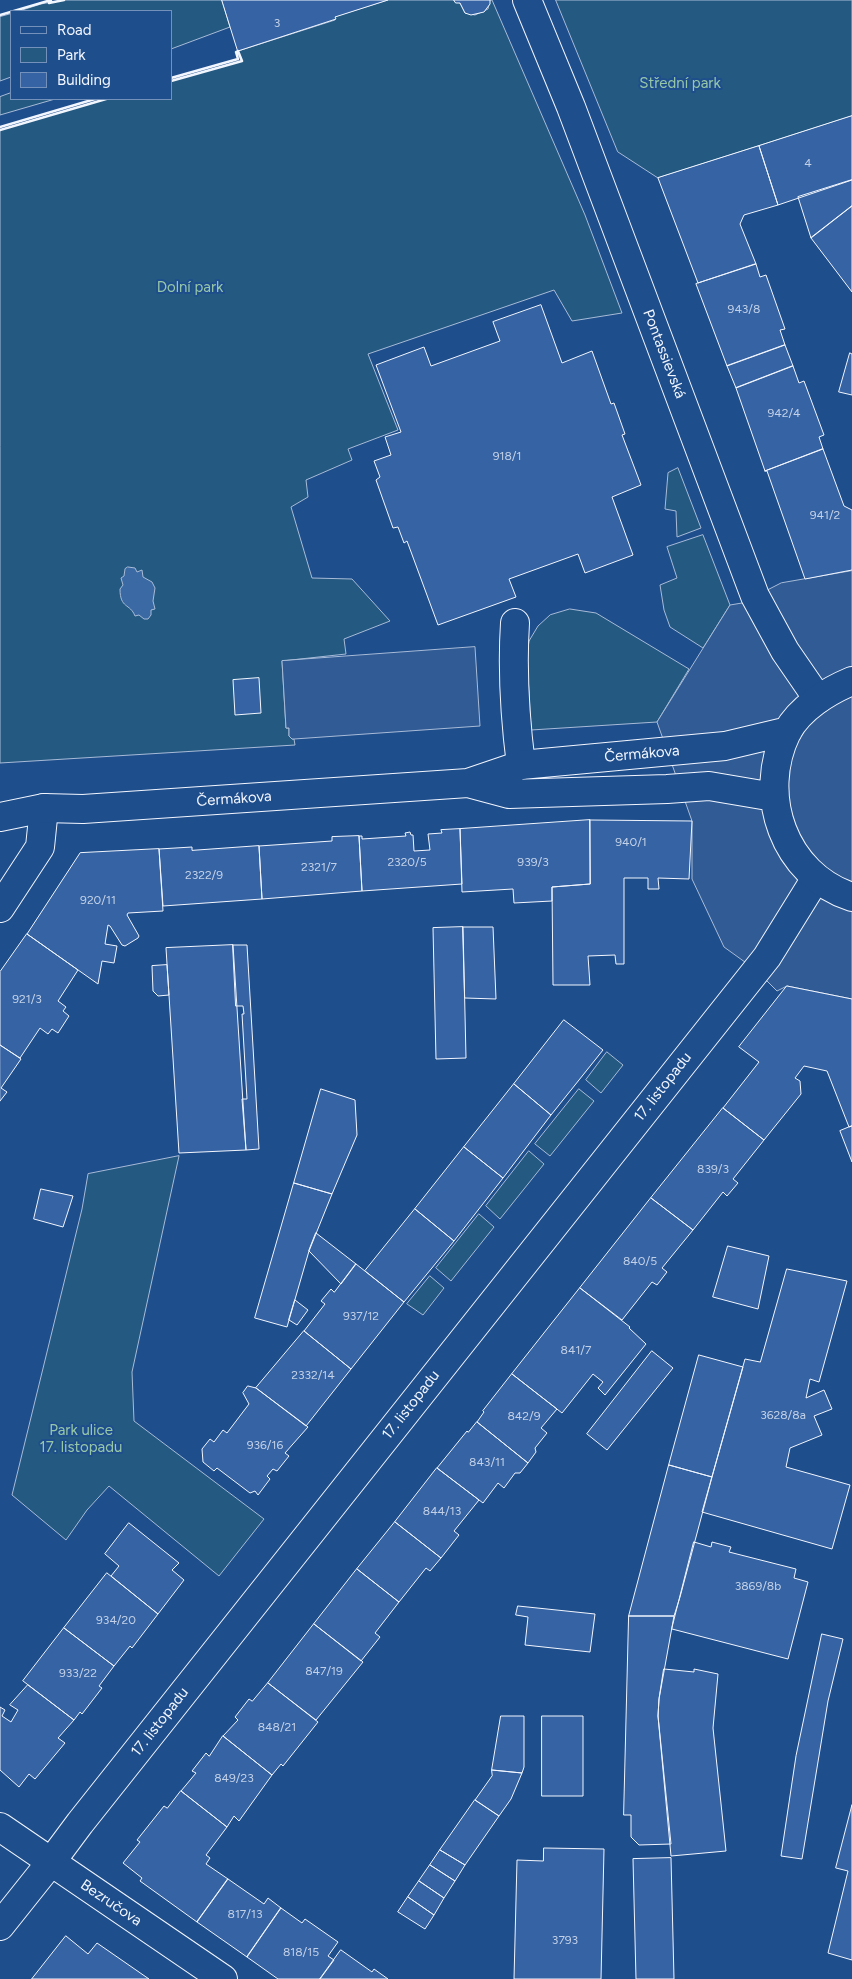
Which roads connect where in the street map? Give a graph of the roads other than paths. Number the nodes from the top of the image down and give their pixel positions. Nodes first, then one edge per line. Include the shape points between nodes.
1 (527, 0) edge
2 (515, 623) dead end
3 (852, 681) edge
4 (818, 699) junction
5 (788, 731) junction
6 (521, 764) junction
7 (468, 783) junction
8 (0, 797) edge
9 (774, 797) junction
10 (44, 808) junction
11 (0, 817) edge
12 (816, 878) junction
13 (852, 897) edge
14 (0, 908) edge
15 (0, 1827) edge
16 (51, 1862) junction
17 (0, 1926) edge
18 (223, 1979) edge

1 - 4 street, Pontassievská via 577,123 756,596 785,651
2 - 6 street
3 - 4 street
4 - 5 street
5 - 6 street, Čermákova via 725,746
5 - 9 street via 777,766
6 - 7 street, Čermákova
7 - 9 street, Čermákova via 509,794 709,786
7 - 10 street, Čermákova via 83,809
8 - 10 street
9 - 12 street via 781,830 790,848
10 - 11 street, Čermákova
10 - 14 street via 40,848
12 - 13 street
12 - 16 street, 17. listopadu via 767,957
15 - 16 street, Bezručova
16 - 17 street, 17. listopadu
16 - 18 street, Bezručova

